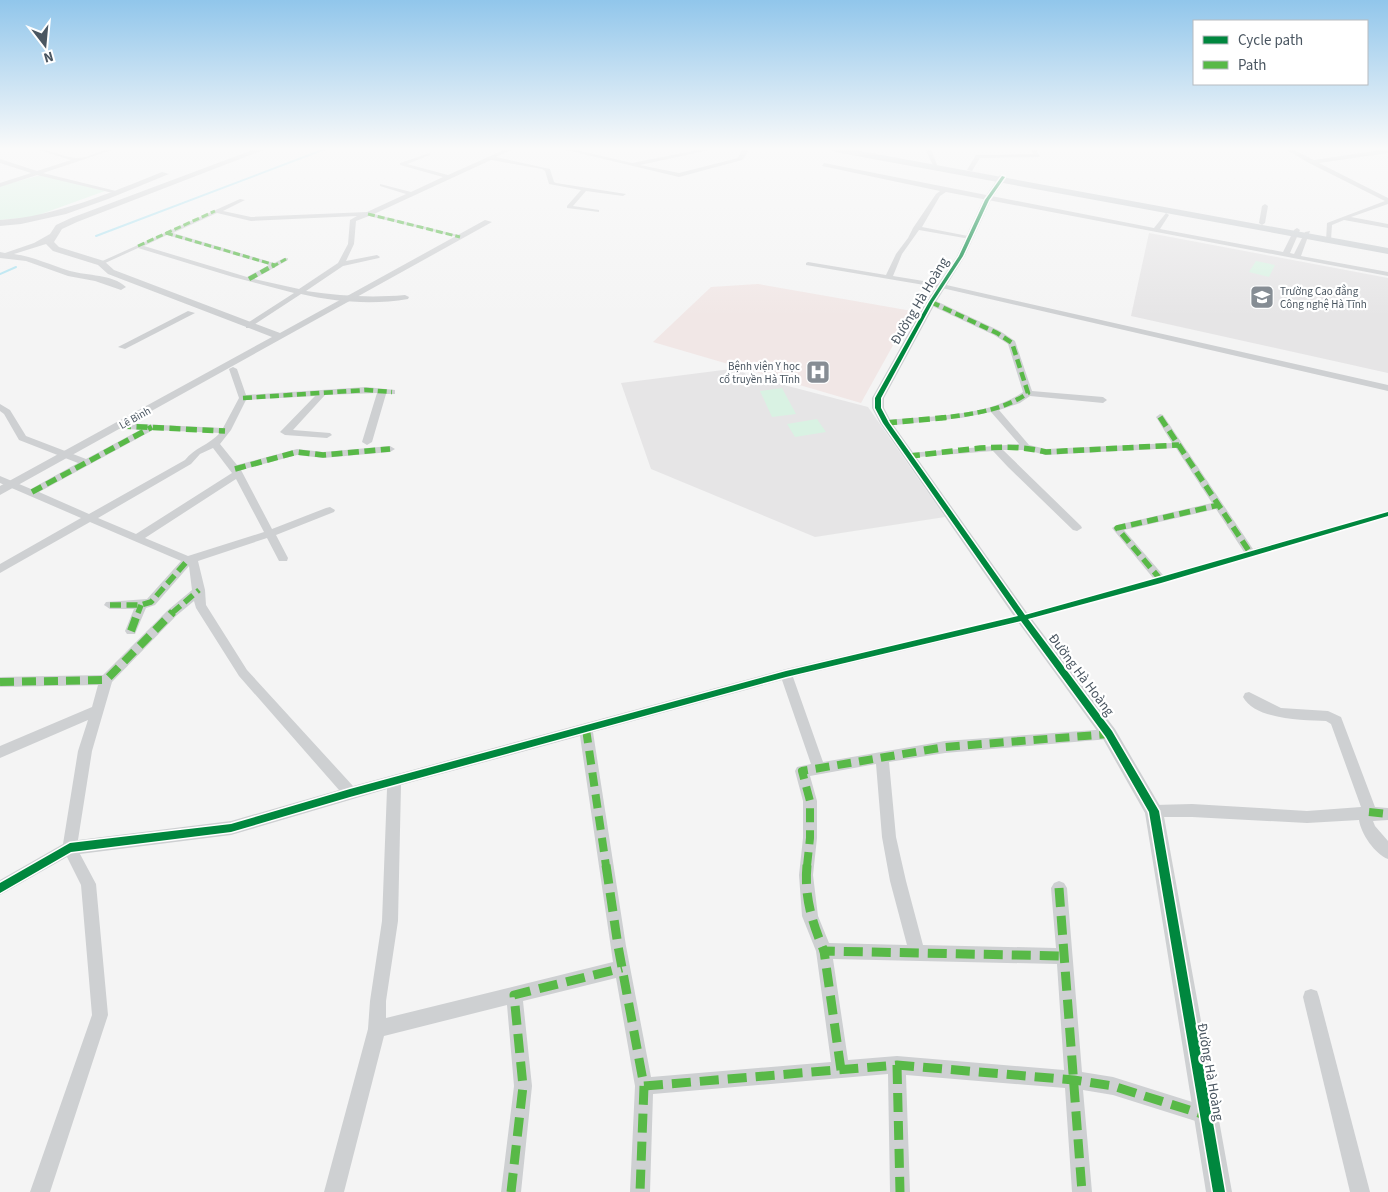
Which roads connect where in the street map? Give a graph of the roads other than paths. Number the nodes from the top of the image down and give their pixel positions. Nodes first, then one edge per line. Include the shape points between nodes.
1 (82, 205) edge
2 (115, 205) edge
3 (231, 205) edge
4 (388, 205) edge
5 (570, 205) edge
6 (932, 205) edge
7 (985, 205) edge
8 (1013, 205) edge
9 (1147, 205) edge
10 (1156, 205) edge
11 (1377, 205) edge
12 (1265, 206) dead end
13 (1373, 206) junction
14 (1387, 210) edge
15 (215, 211) junction
16 (597, 211) dead end
17 (368, 214) junction
18 (1166, 215) dead end
19 (1341, 218) junction
20 (488, 222) dead end
21 (20, 223) junction
22 (1262, 223) junction
23 (0, 225) edge
24 (1388, 226) edge
25 (916, 228) junction
26 (1156, 230) junction
27 (1296, 232) junction
28 (55, 234) junction
29 (166, 234) junction
30 (1307, 234) junction
31 (460, 237) junction
32 (970, 237) junction
33 (1328, 238) junction
34 (138, 246) junction
35 (1388, 247) edge
36 (1388, 251) edge
37 (0, 254) edge
38 (1286, 254) junction
39 (1297, 256) junction
40 (377, 257) dead end
41 (286, 259) dead end
42 (101, 263) junction
43 (341, 264) junction
44 (808, 264) dead end
45 (275, 266) junction
46 (111, 272) junction
47 (1388, 274) edge
48 (889, 276) junction
49 (97, 278) junction
50 (249, 279) junction
51 (942, 286) junction
52 (300, 291) junction
53 (405, 297) dead end
54 (349, 298) junction
55 (931, 302) junction
56 (191, 312) junction
57 (250, 326) junction
58 (274, 339) junction
59 (122, 347) dead end
60 (233, 369) dead end
61 (1388, 388) edge
62 (323, 392) junction
63 (382, 392) junction
64 (392, 392) dead end
65 (1028, 393) junction
66 (243, 398) junction
67 (1103, 400) dead end
68 (0, 408) edge
69 (994, 410) junction
70 (1160, 417) dead end
71 (886, 423) junction
72 (120, 426) junction
73 (152, 428) junction
74 (225, 431) junction
75 (327, 435) dead end
76 (367, 442) dead end
77 (216, 444) junction
78 (1179, 446) junction
79 (1026, 447) junction
80 (996, 448) junction
81 (390, 450) dead end
82 (67, 455) junction
83 (909, 456) junction
84 (87, 462) junction
85 (236, 471) junction
86 (0, 479) edge
87 (13, 484) junction
88 (0, 491) edge
89 (32, 492) junction
90 (1219, 506) junction
91 (330, 510) dead end
92 (1388, 514) edge
93 (88, 518) junction
94 (1078, 528) dead end
95 (269, 534) junction
96 (137, 538) junction
97 (1252, 554) junction
98 (283, 558) dead end
99 (188, 560) junction
100 (0, 569) edge
101 (1161, 580) junction
102 (199, 590) junction
103 (110, 605) dead end
104 (141, 605) junction
105 (1023, 618) junction
106 (131, 630) dead end
107 (786, 674) junction
108 (106, 680) junction
109 (0, 682) edge
110 (1249, 697) dead end
111 (95, 711) junction
112 (586, 729) junction
113 (1109, 734) junction
114 (0, 752) edge
115 (882, 758) junction
116 (819, 768) junction
117 (394, 781) junction
118 (350, 793) junction
119 (1154, 811) junction
120 (1369, 812) junction
121 (1388, 814) edge
122 (70, 848) junction
123 (1388, 852) edge
124 (0, 888) edge
125 (1059, 888) dead end
126 (824, 951) junction
127 (917, 953) junction
128 (1063, 956) junction
129 (622, 968) junction
130 (514, 995) junction
131 (1311, 997) dead end
132 (377, 1029) junction
133 (897, 1065) junction
134 (841, 1070) junction
135 (1074, 1080) junction
136 (644, 1086) junction
137 (1205, 1115) junction
138 (40, 1192) edge
139 (334, 1192) edge
140 (511, 1192) edge
141 (640, 1192) edge
142 (900, 1192) edge
143 (1082, 1192) edge
144 (1219, 1192) edge
145 (1360, 1192) edge

1 - 21 street
2 - 28 street via 59,227
3 - 15 street
4 - 17 street
5 - 16 street via 568,207
6 - 25 street
7 - 32 street, Đường Hà Hoàng
8 - 26 street
9 - 27 main road
10 - 22 main road
11 - 13 street
12 - 22 street
13 - 14 street
13 - 19 street
15 - 17 street via 251,219
15 - 29 street
17 - 31 street
17 - 43 street via 353,220 351,244
18 - 26 street
19 - 24 street
19 - 33 street via 1329,224
20 - 31 street, Lê Bình
21 - 23 street
21 - 28 street via 50,224 57,230
22 - 27 main road
25 - 32 street
25 - 48 street
26 - 38 street
27 - 30 main road
27 - 38 street
28 - 37 street via 37,245
28 - 42 street via 49,242 56,249
29 - 34 street
29 - 45 street
30 - 33 main road
30 - 39 street
31 - 54 street, Lê Bình
32 - 51 street, Đường Hà Hoàng
33 - 35 main road
33 - 36 main road
34 - 42 street
34 - 50 street
37 - 49 street
38 - 39 street
39 - 47 street
40 - 43 street
41 - 45 street
42 - 46 street
43 - 52 street
44 - 48 street
45 - 50 street
46 - 49 street
46 - 57 street
48 - 51 street
49 - 56 street
50 - 52 street
51 - 55 street, Đường Hà Hoàng
51 - 61 street
52 - 54 street
52 - 57 street
53 - 54 street via 376,301
54 - 58 street, Lê Bình
55 - 65 street via 997,333 1012,344
55 - 71 street, Đường Hà Hoàng via 878,398 878,408
56 - 58 street
56 - 59 street
57 - 58 street
58 - 72 street, Lê Bình
60 - 66 street
62 - 63 street
62 - 66 street
62 - 75 street via 284,432
63 - 64 street
63 - 76 street
65 - 67 street
65 - 69 street via 1021,400
66 - 74 street
68 - 82 street via 7,412 22,438
69 - 71 street
69 - 79 street
70 - 78 street
71 - 83 street, Đường Hà Hoàng
72 - 73 street
72 - 82 street, Lê Bình
73 - 74 street
73 - 84 street
74 - 77 street
77 - 85 street
77 - 93 street via 196,452 188,462
78 - 79 street via 1046,452
78 - 90 street
79 - 80 street
80 - 83 street
80 - 94 street
81 - 85 street via 323,455 297,452
82 - 84 street
82 - 87 street, Lê Bình
83 - 105 street, Đường Hà Hoàng
84 - 89 street
85 - 95 street
85 - 96 street
86 - 87 street
87 - 88 street, Lê Bình
87 - 89 street
89 - 93 street
90 - 97 street
90 - 101 street via 1117,528
91 - 95 street
92 - 97 street
93 - 96 street
93 - 100 street
95 - 98 street
95 - 99 street
96 - 99 street
97 - 101 street
99 - 102 street via 194,564
99 - 104 street via 151,602
101 - 105 street
102 - 108 street
102 - 118 street via 200,605 243,673
103 - 104 street
104 - 106 street
105 - 107 street
105 - 113 street, Đường Hà Hoàng
107 - 112 street
107 - 116 street
108 - 109 street
108 - 111 street
110 - 120 street via 1280,713 1328,716 1336,721
111 - 114 street
111 - 122 street via 85,751
112 - 117 street
112 - 129 street
113 - 115 street via 944,747
113 - 119 street, Đường Hà Hoàng
115 - 116 street
115 - 127 street via 889,837
116 - 126 street via 802,772 810,801 806,875 810,916
117 - 118 street
117 - 132 street via 390,921
118 - 122 street via 231,828
119 - 120 street via 1186,809 1308,817
119 - 137 street, Đường Hà Hoàng
120 - 121 street
120 - 123 street via 1366,821 1370,830
122 - 124 street
122 - 138 street via 88,884 100,1015
125 - 128 street
126 - 127 street
126 - 134 street
127 - 128 street
128 - 135 street
129 - 130 street
129 - 136 street
130 - 132 street
130 - 140 street via 523,1086
131 - 145 street
132 - 139 street
133 - 134 street
133 - 135 street
133 - 142 street
134 - 136 street
135 - 137 street via 1112,1086
135 - 143 street
136 - 141 street
137 - 144 street, Đường Hà Hoàng

